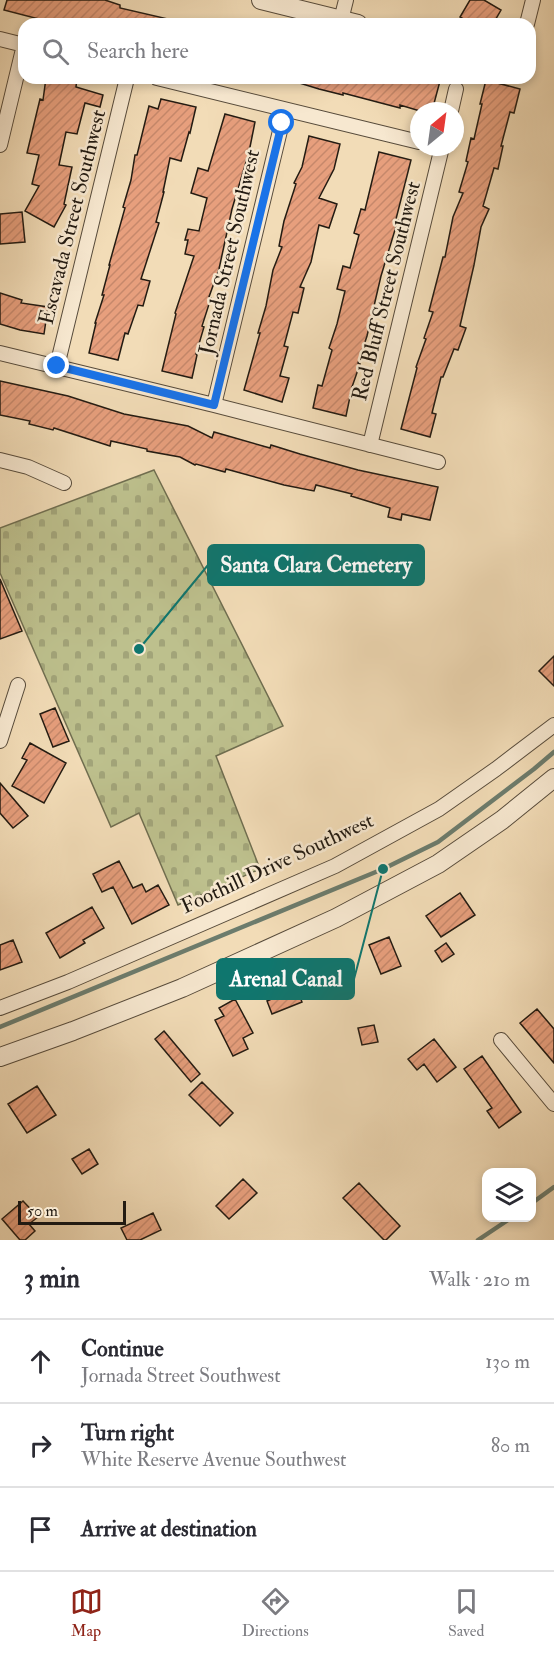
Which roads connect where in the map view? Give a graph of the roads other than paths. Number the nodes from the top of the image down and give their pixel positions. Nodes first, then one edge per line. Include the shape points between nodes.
1 (261, 0) edge
2 (346, 0) edge
3 (533, 0) edge
4 (334, 18) edge
5 (349, 18) edge
6 (528, 18) edge
7 (0, 39) edge
8 (18, 44) edge
9 (18, 70) edge
10 (126, 84) edge
11 (181, 84) edge
12 (456, 88) dead end
13 (453, 102) edge
14 (285, 110) junction
15 (410, 140) edge
16 (0, 145) edge
17 (439, 156) edge
18 (0, 353) edge
19 (57, 366) junction
20 (214, 405) junction
21 (370, 445) junction
22 (0, 460) edge
23 (438, 462) dead end
24 (64, 483) dead end
25 (18, 685) dead end
26 (554, 725) edge
27 (0, 741) edge
28 (554, 778) edge
29 (0, 1008) edge
30 (501, 1040) dead end
31 (0, 1057) edge
32 (554, 1104) edge

1 - 4 street
2 - 5 street
3 - 6 street
7 - 8 street
9 - 16 street
10 - 19 street, Escavada Street Southwest
11 - 14 street
12 - 13 street
14 - 15 street
14 - 20 street, Jornada Street Southwest
17 - 21 street, Red Bluff Street Southwest
18 - 19 street
19 - 20 street
20 - 21 street
21 - 23 street
22 - 24 street
25 - 27 street
26 - 29 street, Foothill Drive Southwest via 439,809 335,866
28 - 31 street via 438,864 336,918 182,988
30 - 32 street

